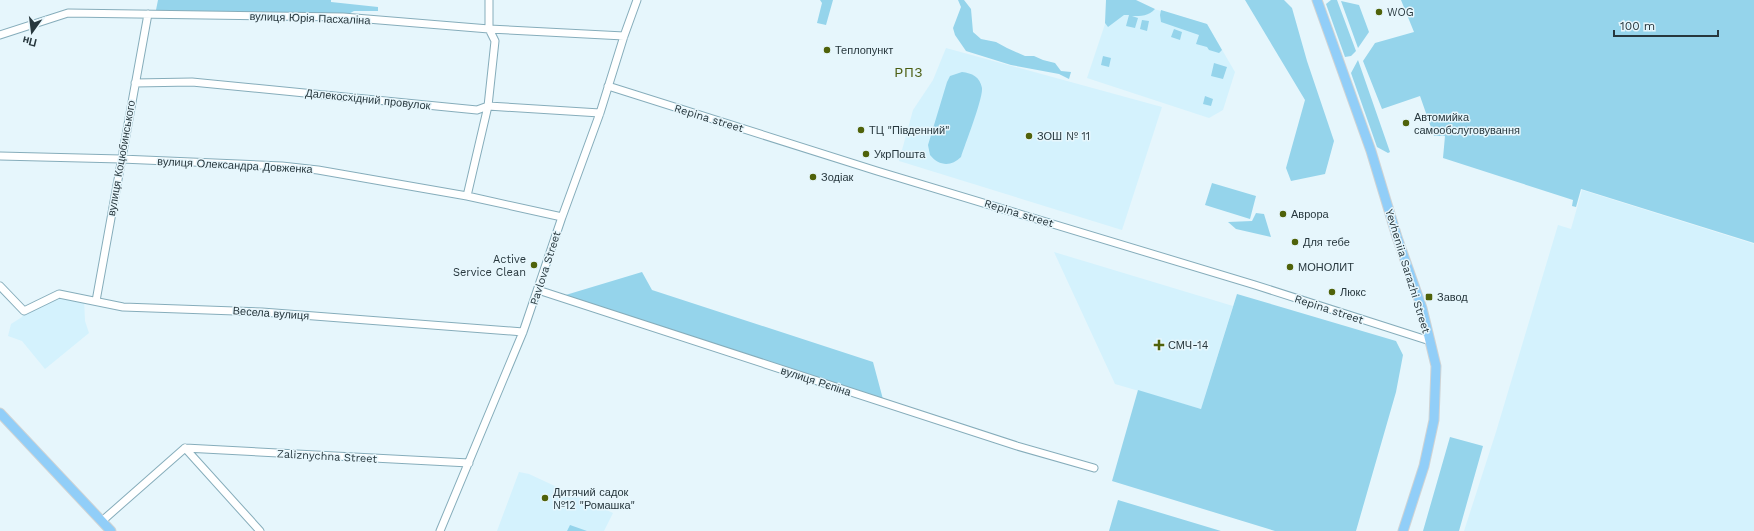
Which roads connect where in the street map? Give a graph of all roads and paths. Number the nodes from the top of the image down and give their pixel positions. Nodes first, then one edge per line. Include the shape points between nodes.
1 (489, 0) edge
2 (637, 0) edge
3 (1317, 0) edge
4 (148, 14) junction
5 (489, 29) junction
6 (0, 35) edge
7 (624, 36) junction
8 (135, 83) junction
9 (608, 86) junction
10 (488, 106) junction
11 (600, 113) junction
12 (0, 156) edge
13 (121, 159) junction
14 (467, 196) junction
15 (562, 217) junction
16 (0, 286) edge
17 (538, 290) junction
18 (96, 302) junction
19 (523, 332) junction
20 (1430, 341) junction
21 (0, 413) edge
22 (184, 448) junction
23 (469, 463) junction
24 (1094, 468) dead end
25 (102, 521) junction
26 (111, 531) edge
27 (260, 531) edge
28 (440, 531) edge
29 (1403, 531) edge

1 - 5 street
2 - 7 street, Pavlova Street
3 - 20 main road, Yevheniia Sarazhi Street via 1371,151 1422,308
4 - 5 street, вулиця Юрія Пасхаліна via 343,17
4 - 6 street, вулиця Юрія Пасхаліна via 68,13
4 - 8 street, вулиця Коцюбинського
5 - 7 street, вулиця Юрія Пасхаліна
5 - 10 street via 495,41
7 - 9 street, Pavlova Street
8 - 10 street, Далекосхідний провулок via 192,82 477,110
8 - 13 street, вулиця Коцюбинського
9 - 11 street, Pavlova Street
9 - 20 street, Repina street
10 - 11 street, Далекосхідний провулок
10 - 14 street
11 - 15 street, Pavlova Street
12 - 13 street, вулиця Олександра Довженка
13 - 14 street, вулиця Олександра Довженка via 311,169
13 - 18 street, вулиця Коцюбинського
14 - 15 street, вулиця Олександра Довженка
15 - 17 street, Pavlova Street
16 - 18 street, Весела вулиця via 24,311 59,294
17 - 19 street, Pavlova Street
17 - 24 street, вулиця Рєпіна via 1017,446
18 - 19 street, Весела вулиця via 123,307 255,311
19 - 23 street, Pavlova Street
20 - 29 main road, Yevheniia Sarazhi Street via 1436,366 1434,420 1424,466
21 - 25 main road
22 - 23 street, Zaliznychna Street
22 - 25 street
22 - 27 street
23 - 28 street, Pavlova Street
25 - 26 main road

